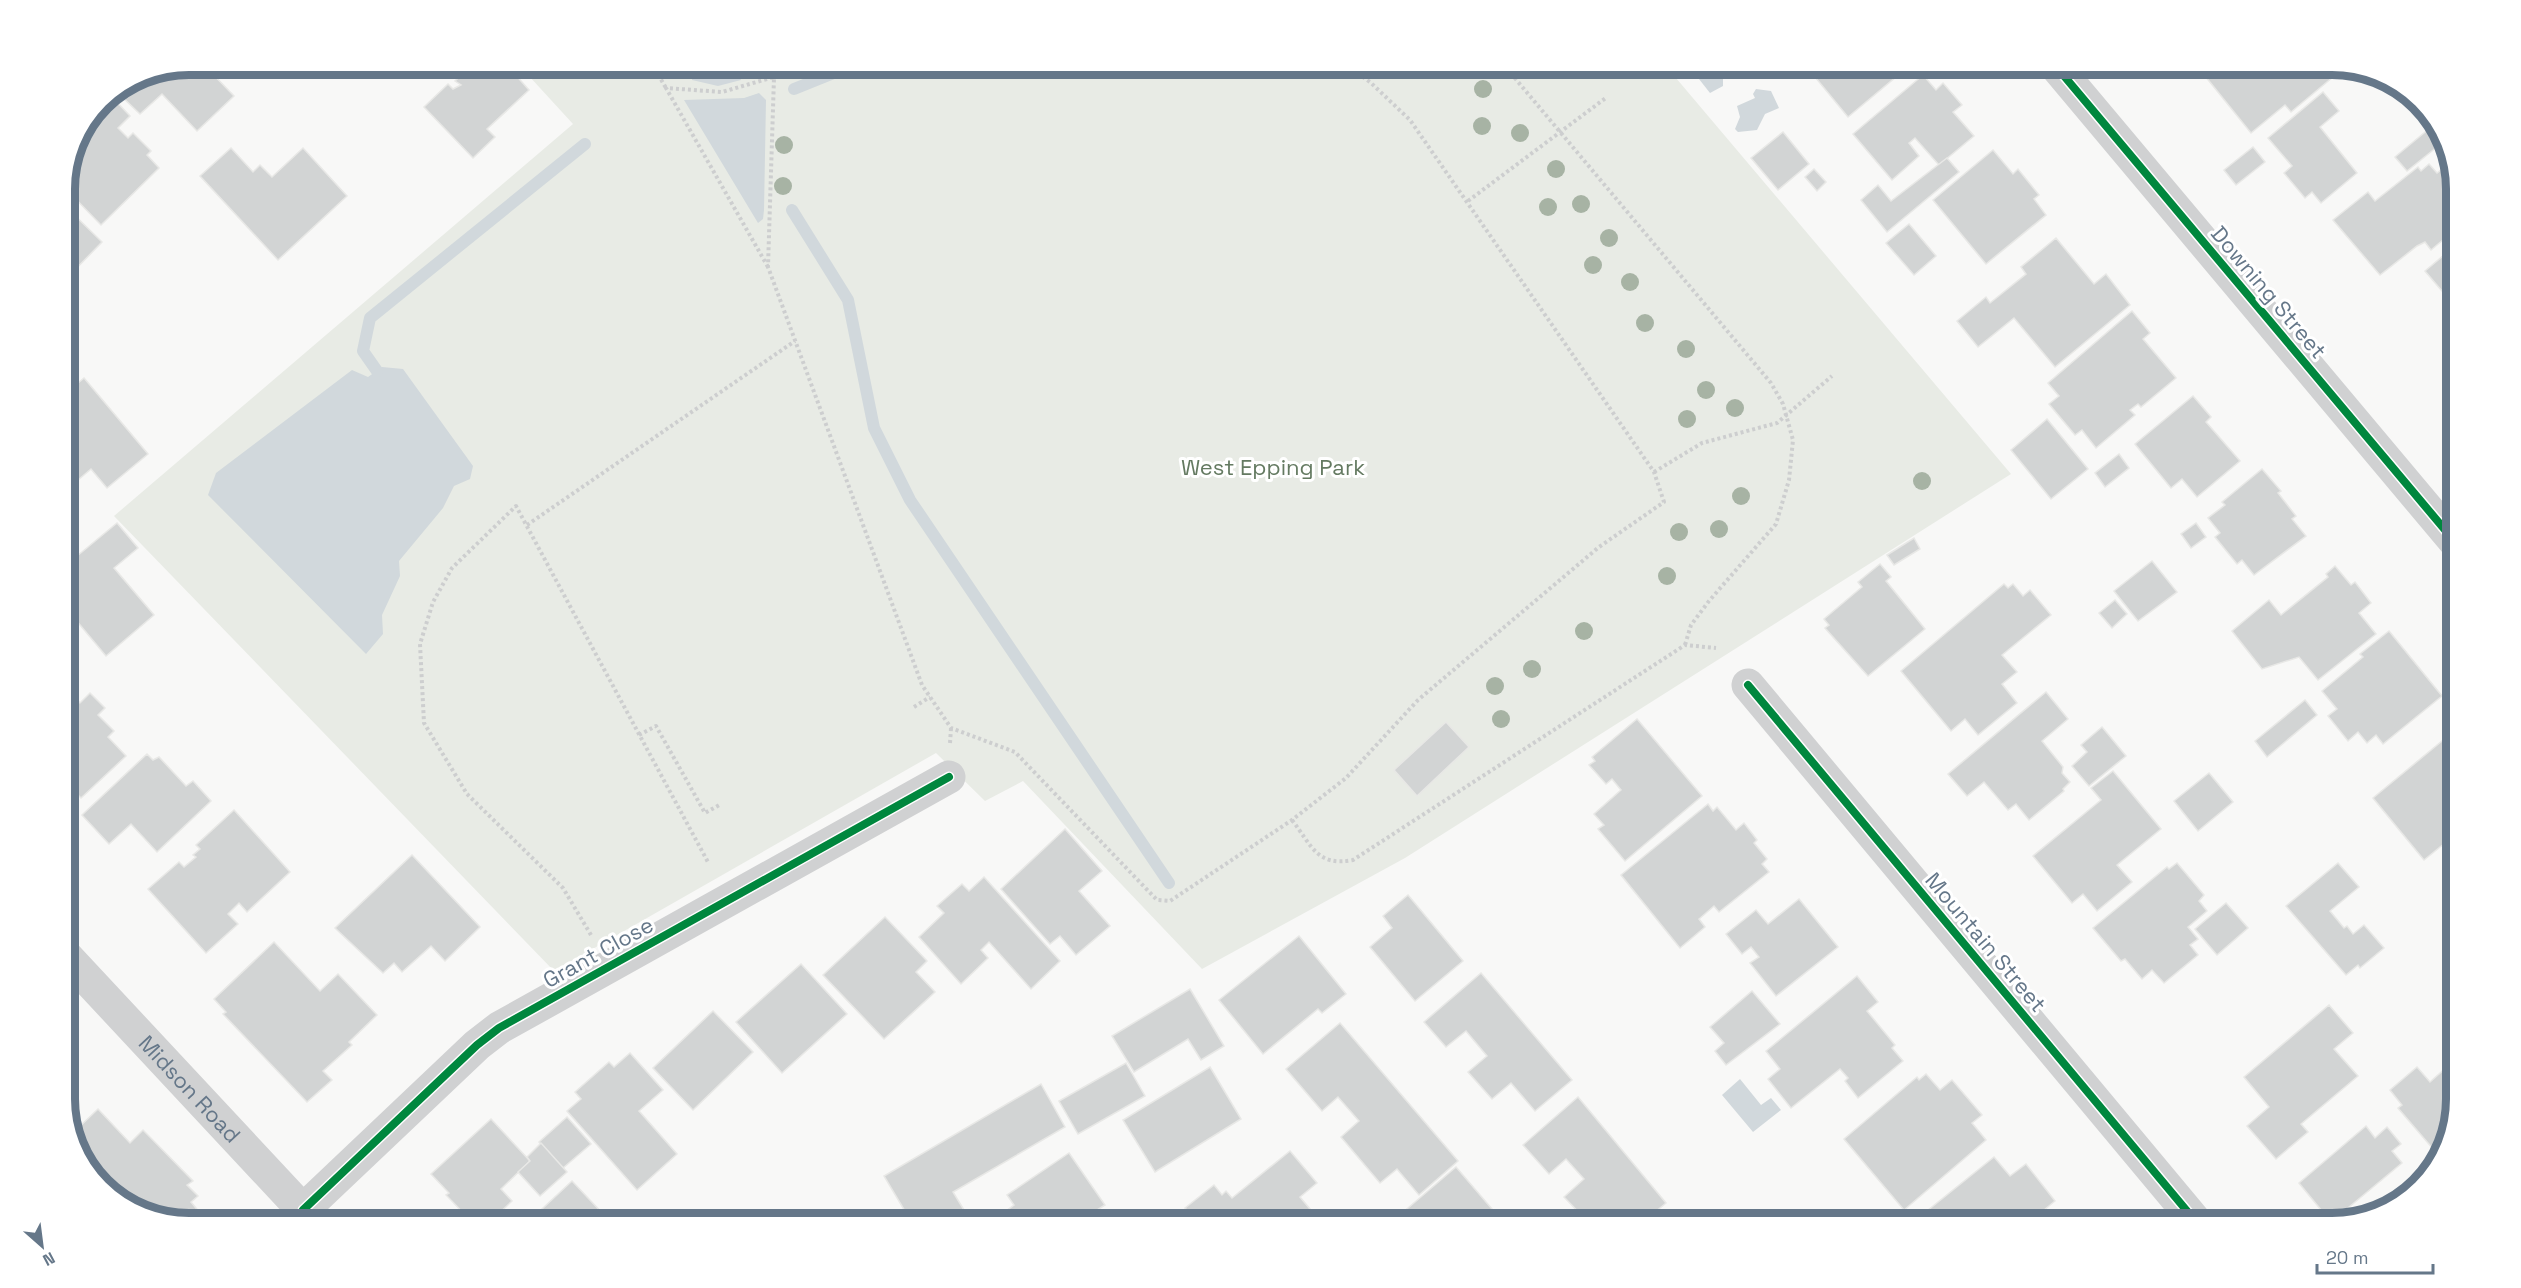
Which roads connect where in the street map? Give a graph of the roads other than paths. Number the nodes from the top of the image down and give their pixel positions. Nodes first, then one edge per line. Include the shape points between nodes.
1 (2063, 75) edge
2 (2446, 531) edge
3 (1748, 685) dead end
4 (949, 777) dead end
5 (75, 966) edge
6 (305, 1213) edge
7 (313, 1213) edge
8 (2188, 1213) edge

1 - 2 street, Downing Street
3 - 8 street, Mountain Street
4 - 7 street, Grant Close via 500,1028 457,1064
5 - 6 street, Midson Road

